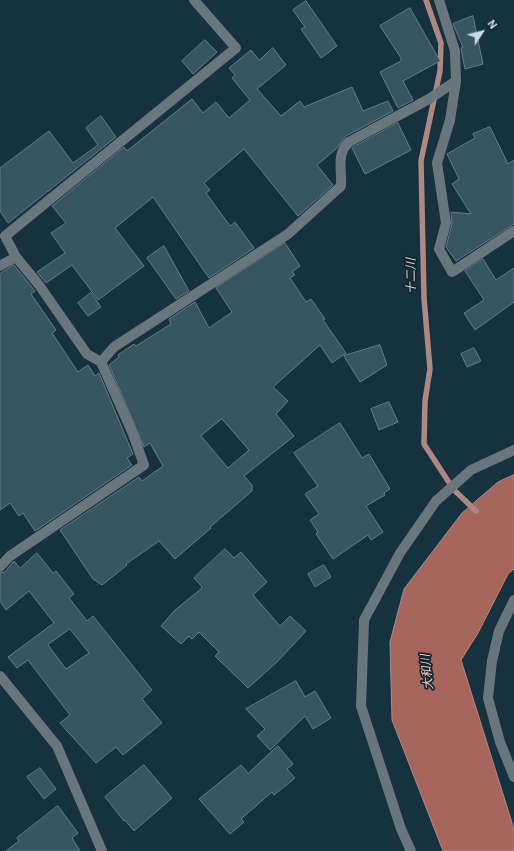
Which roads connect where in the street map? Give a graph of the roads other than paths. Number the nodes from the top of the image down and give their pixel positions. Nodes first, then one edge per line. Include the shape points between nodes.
1 (194, 0) edge
2 (440, 0) edge
3 (456, 81) junction
4 (514, 231) edge
5 (16, 257) junction
6 (0, 266) edge
7 (100, 362) junction
8 (514, 450) edge
9 (0, 567) edge
10 (514, 600) edge
11 (0, 676) edge
12 (514, 777) edge
13 (102, 851) edge
14 (411, 851) edge

1 - 5 street via 236,48 5,236
2 - 3 street via 456,51
3 - 4 street via 450,120 437,163 446,223 440,249 452,272
3 - 7 street via 429,99 348,142 340,155 341,186 288,234 114,348
5 - 6 street
5 - 7 street via 87,354
7 - 9 street via 133,434 144,465 10,556
8 - 14 street via 471,470 436,501 400,553 364,620 361,706 401,829
10 - 12 street via 499,631 492,661 488,698 500,742
11 - 13 street via 58,746

